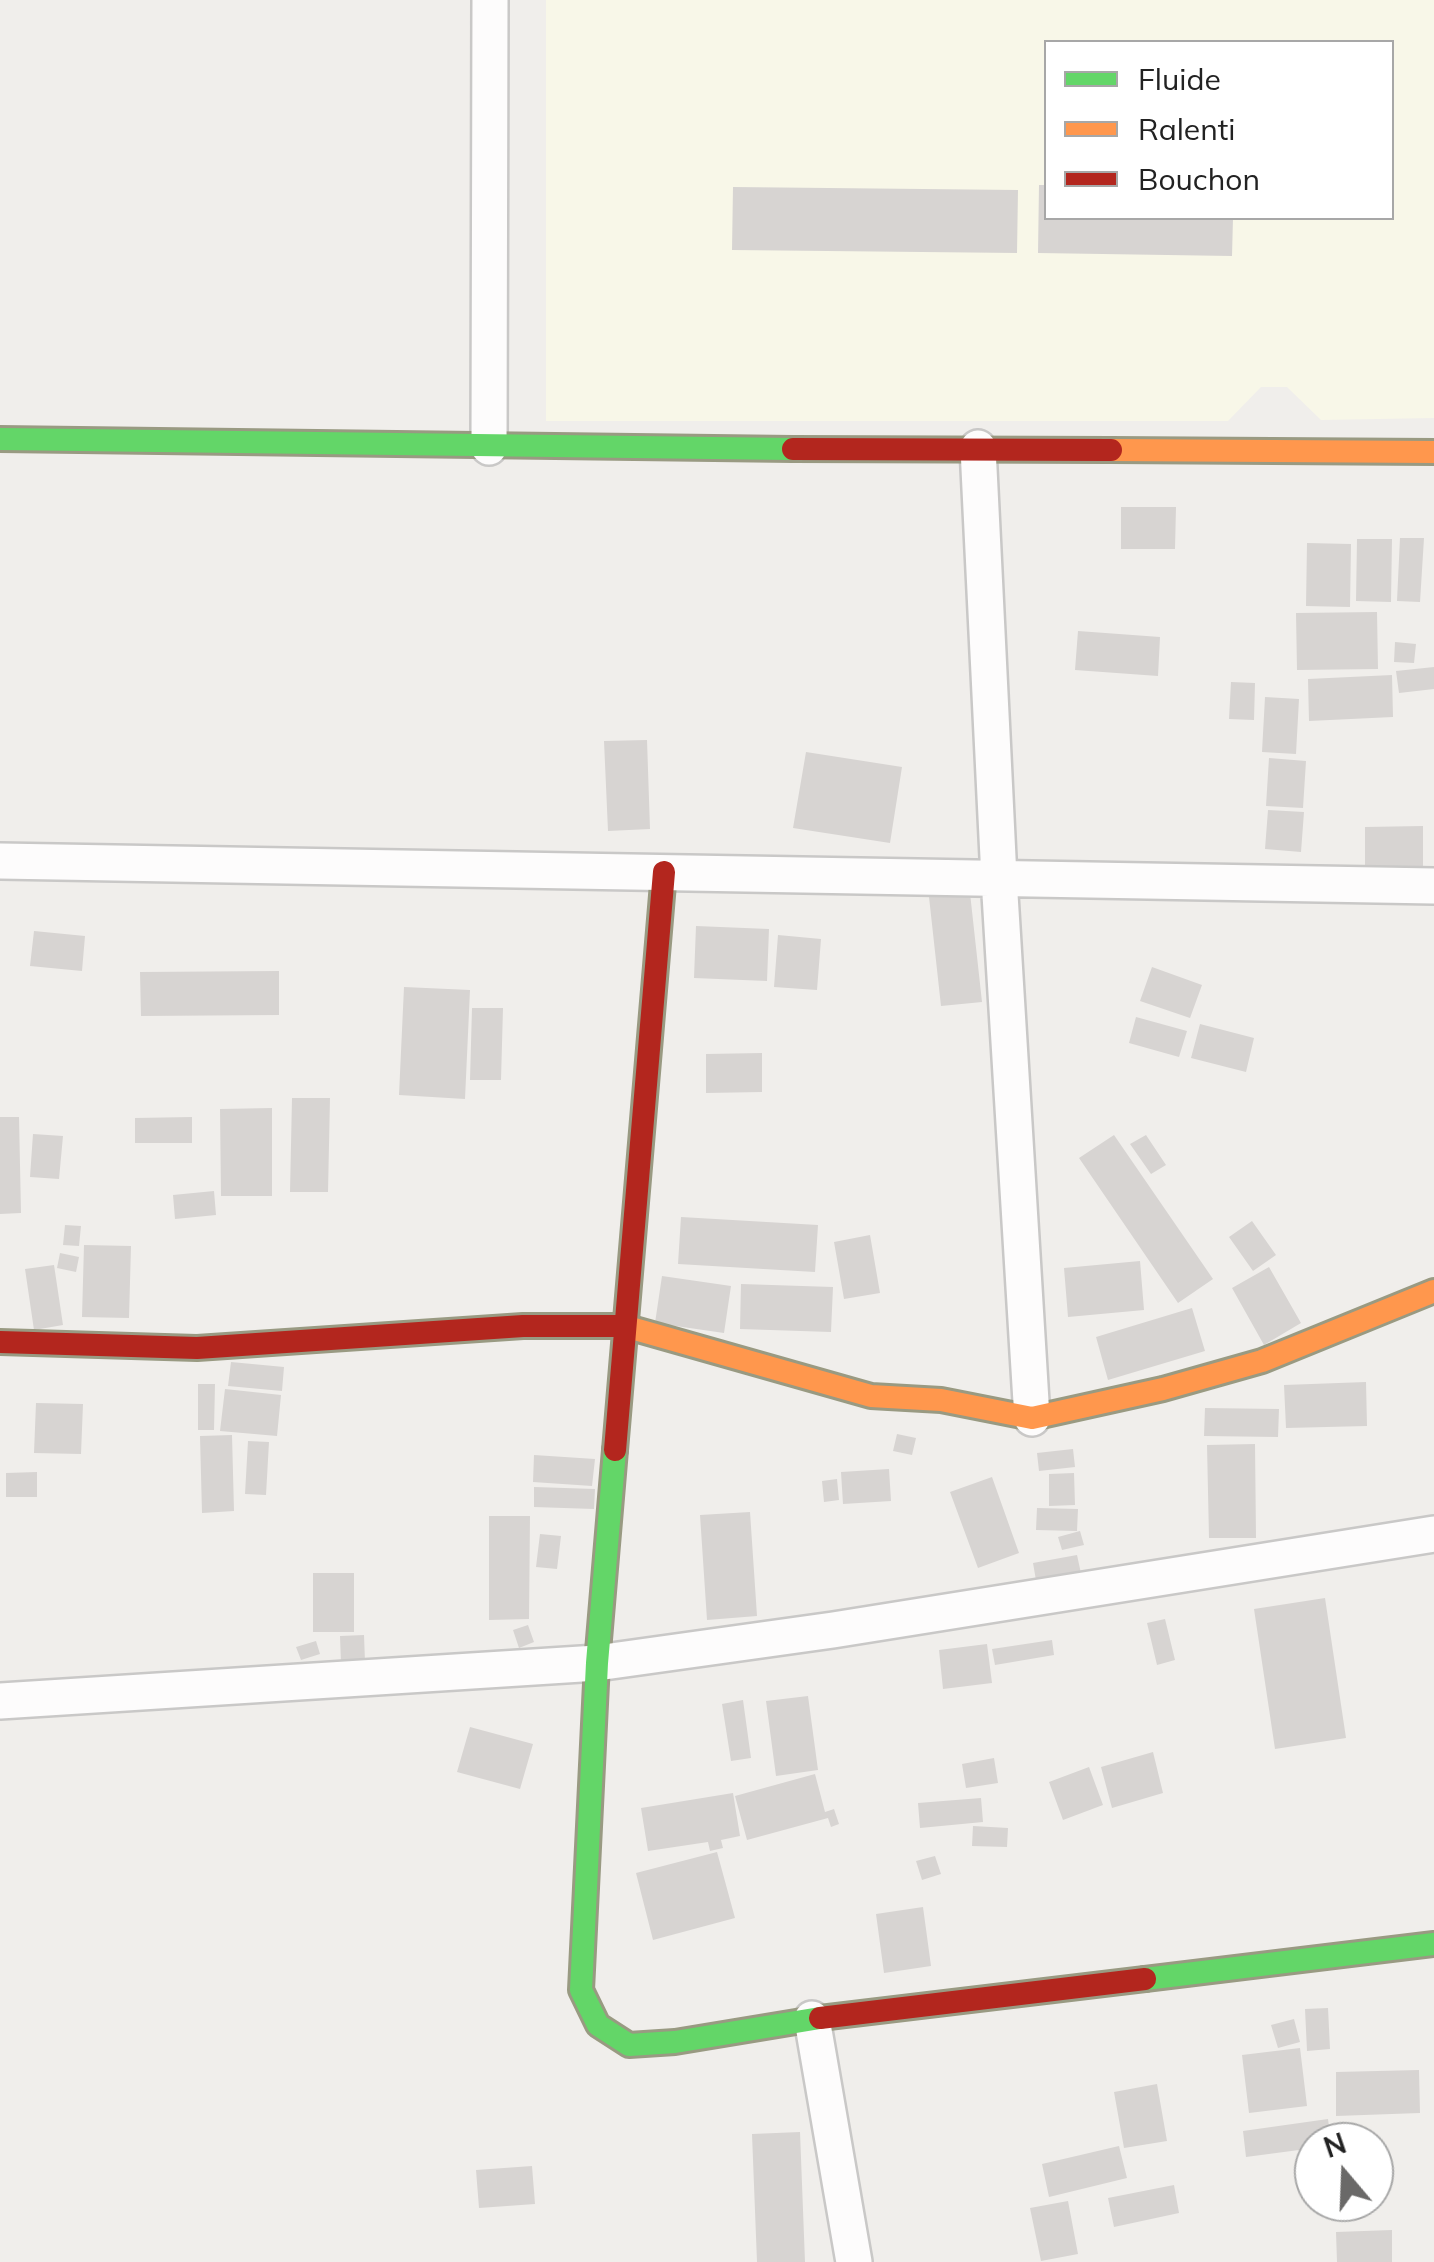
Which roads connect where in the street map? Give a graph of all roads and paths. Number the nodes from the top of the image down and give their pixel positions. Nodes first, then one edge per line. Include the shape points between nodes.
1 (490, 0) edge
2 (0, 440) edge
3 (489, 447) junction
4 (978, 448) junction
5 (1434, 452) edge
6 (0, 861) edge
7 (664, 872) junction
8 (999, 878) junction
9 (1434, 886) edge
10 (1434, 1291) edge
11 (624, 1326) junction
12 (0, 1342) edge
13 (1032, 1418) junction
14 (1434, 1534) edge
15 (597, 1663) junction
16 (0, 1701) edge
17 (1434, 1944) edge
18 (812, 2020) junction
19 (854, 2262) edge

1 - 3 street
2 - 3 street
3 - 4 street
4 - 5 street
4 - 8 street
6 - 7 street
7 - 8 street
7 - 11 street
8 - 9 street
8 - 13 street
10 - 13 street via 1262,1361
11 - 12 street via 522,1326 196,1348
11 - 13 street via 870,1396 941,1400
11 - 15 street
14 - 15 street
15 - 16 street
15 - 18 street via 580,1990 598,2025 629,2045
17 - 18 street
18 - 19 street

